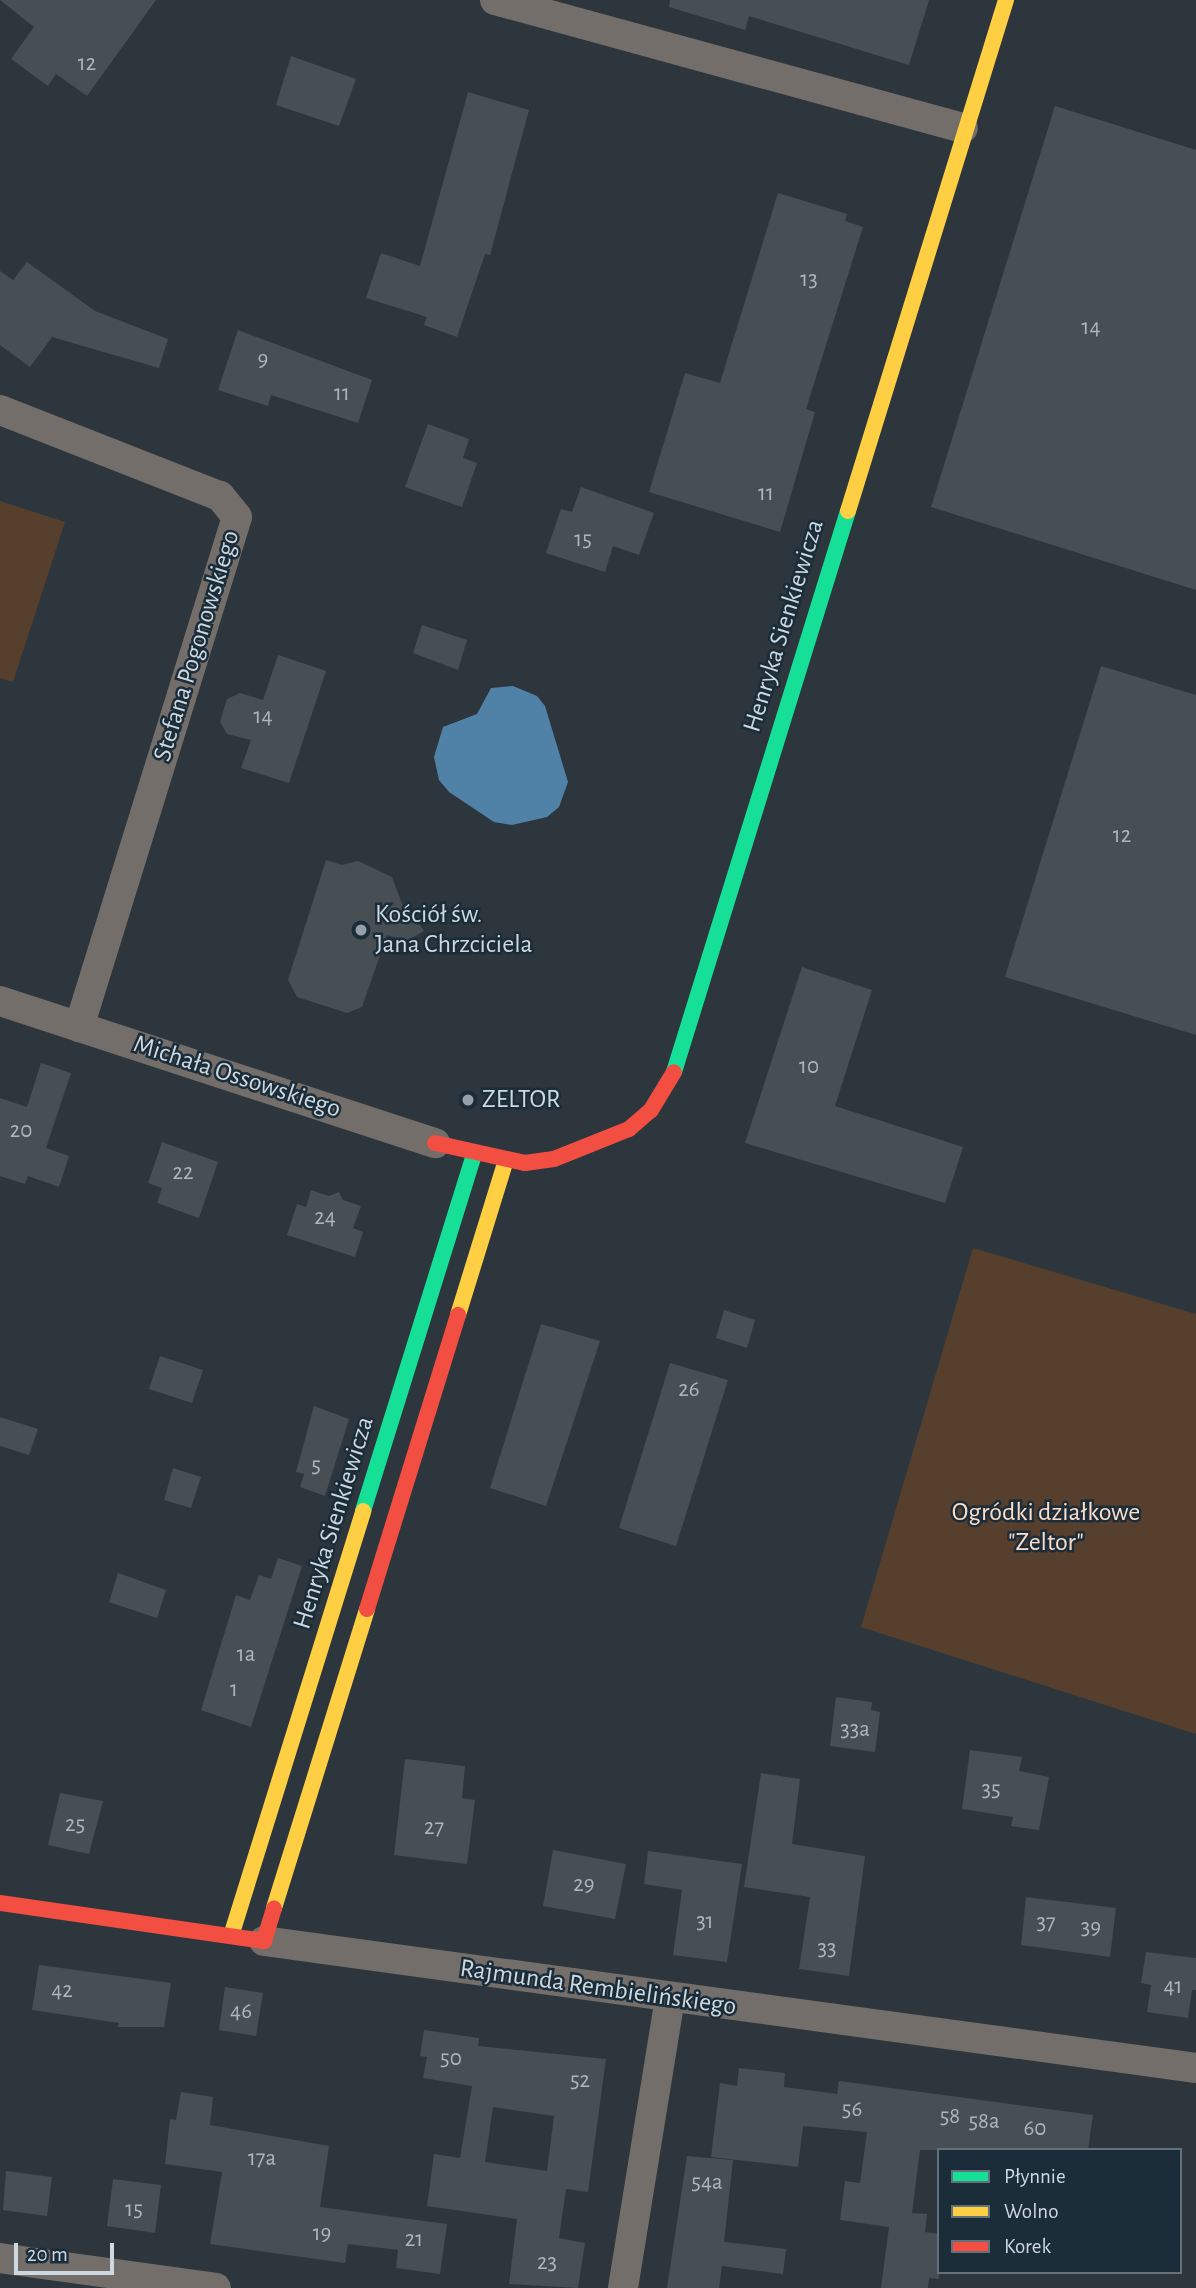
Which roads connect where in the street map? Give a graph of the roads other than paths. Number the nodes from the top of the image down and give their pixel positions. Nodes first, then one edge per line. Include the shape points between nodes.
1 (495, 0) edge
2 (1006, 0) edge
3 (963, 128) junction
4 (0, 410) edge
5 (0, 1001) edge
6 (79, 1027) junction
7 (435, 1143) joint
8 (474, 1155) junction
9 (506, 1160) junction
10 (0, 1903) edge
11 (231, 1936) junction
12 (264, 1941) junction
13 (670, 1998) junction
14 (1196, 2068) edge
15 (0, 2258) edge
16 (216, 2288) edge
17 (623, 2288) edge

1 - 3 street
2 - 3 street, Henryka Sienkiewicza
3 - 9 street, Henryka Sienkiewicza via 672,1080 651,1110 600,1144 554,1160
4 - 6 street, Stefana Pogonowskiego via 220,496 237,517
5 - 6 street, Michała Ossowskiego
6 - 7 street, Michała Ossowskiego
7 - 8 street, Michała Ossowskiego
8 - 9 street, Henryka Sienkiewicza
8 - 11 street, Henryka Sienkiewicza
9 - 12 street
10 - 11 street, Rajmunda Rembielińskiego
11 - 12 street, Rajmunda Rembielińskiego
12 - 13 street, Rajmunda Rembielińskiego
13 - 14 street, Rajmunda Rembielińskiego
13 - 17 street
15 - 16 street

